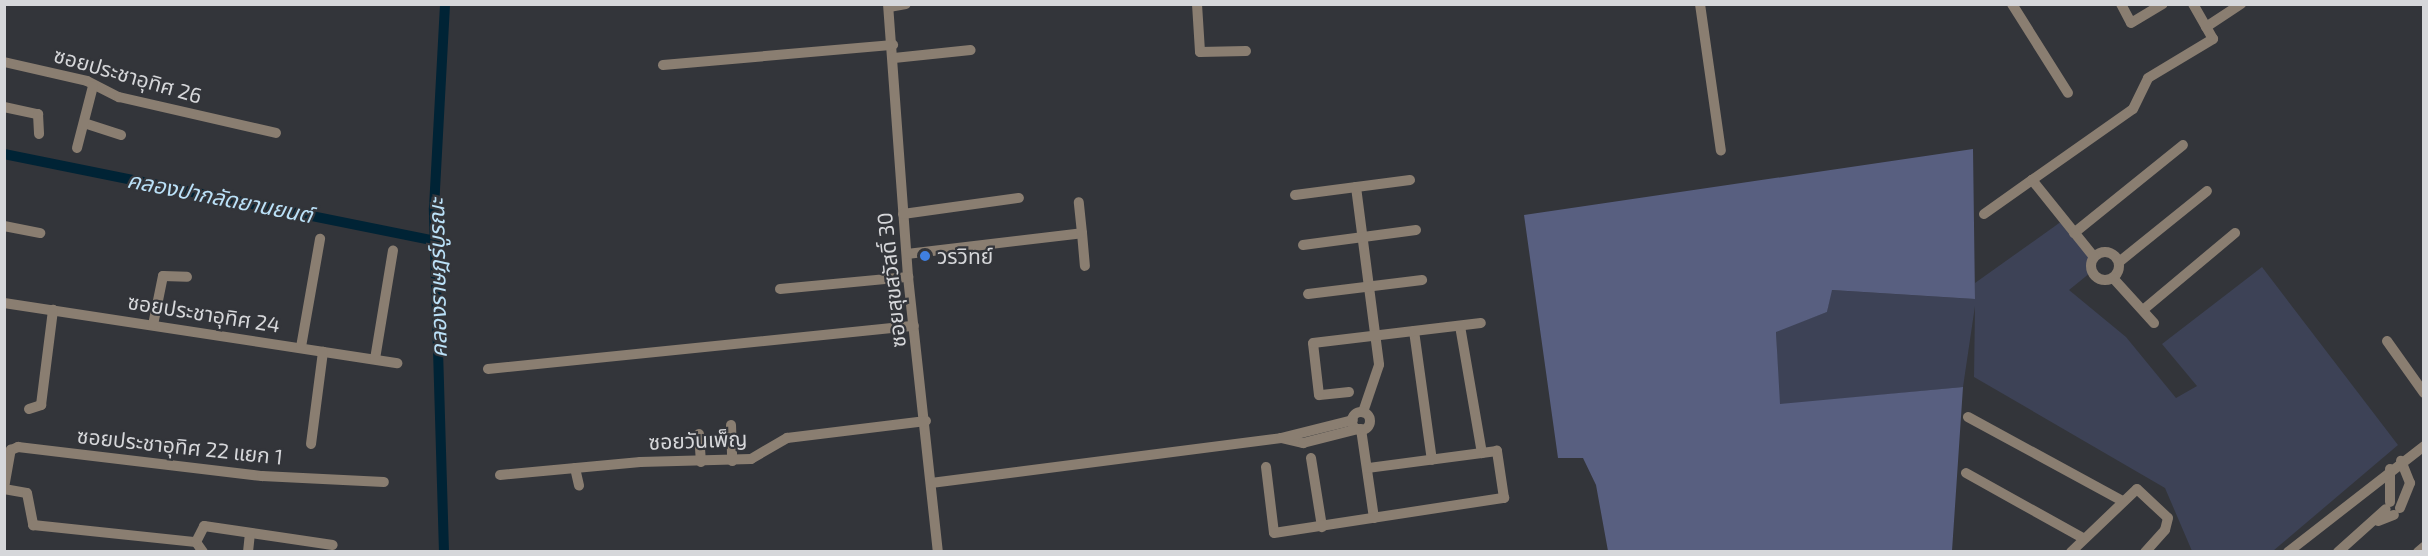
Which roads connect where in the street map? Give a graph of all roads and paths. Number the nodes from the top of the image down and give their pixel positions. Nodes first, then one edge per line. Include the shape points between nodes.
1 (906, 4) edge
2 (1197, 4) edge
3 (1700, 4) edge
4 (2012, 4) edge
5 (2121, 4) edge
6 (2163, 4) edge
7 (2193, 4) edge
8 (2241, 4) edge
9 (889, 6) edge
10 (2206, 27) junction
11 (893, 45) junction
12 (971, 50) dead end
13 (1246, 51) dead end
14 (894, 58) junction
15 (4, 62) edge
16 (663, 65) dead end
17 (93, 86) junction
18 (2068, 93) dead end
19 (4, 107) edge
20 (84, 123) junction
21 (276, 133) dead end
22 (39, 134) dead end
23 (121, 135) dead end
24 (2183, 145) dead end
25 (77, 148) dead end
26 (1721, 151) dead end
27 (1410, 180) dead end
28 (2032, 180) junction
29 (1356, 187) junction
30 (2207, 191) dead end
31 (1295, 195) dead end
32 (1019, 198) dead end
33 (1079, 202) dead end
34 (903, 214) junction
35 (1984, 214) dead end
36 (4, 226) edge
37 (1416, 230) dead end
38 (40, 233) dead end
39 (1082, 233) junction
40 (2074, 233) junction
41 (2235, 233) dead end
42 (1362, 238) junction
43 (320, 239) dead end
44 (1303, 246) dead end
45 (393, 250) dead end
46 (907, 254) junction
47 (2094, 257) junction
48 (2119, 262) junction
49 (1085, 266) dead end
50 (908, 277) junction
51 (187, 278) dead end
52 (2113, 278) junction
53 (1422, 280) dead end
54 (1369, 287) junction
55 (780, 289) dead end
56 (1308, 294) dead end
57 (4, 303) edge
58 (54, 310) junction
59 (2143, 310) junction
60 (1481, 323) dead end
61 (2154, 323) dead end
62 (153, 325) junction
63 (914, 326) junction
64 (1460, 326) junction
65 (1414, 332) junction
66 (1375, 335) junction
67 (2386, 341) dead end
68 (301, 347) junction
69 (323, 352) junction
70 (375, 359) junction
71 (397, 363) dead end
72 (488, 369) dead end
73 (1349, 392) dead end
74 (2424, 393) edge
75 (29, 409) dead end
76 (1968, 417) dead end
77 (926, 421) junction
78 (731, 425) dead end
79 (1357, 426) junction
80 (699, 434) dead end
81 (311, 444) dead end
82 (2424, 446) edge
83 (1482, 453) junction
84 (1311, 458) dead end
85 (732, 460) junction
86 (1432, 460) junction
87 (2401, 461) junction
88 (701, 462) junction
89 (1266, 467) dead end
90 (575, 468) junction
91 (1367, 468) junction
92 (2390, 469) junction
93 (1966, 474) dead end
94 (500, 476) dead end
95 (384, 482) dead end
96 (932, 483) junction
97 (579, 486) dead end
98 (4, 489) edge
99 (2121, 500) junction
100 (2393, 505) junction
101 (1374, 518) junction
102 (1322, 526) junction
103 (250, 533) junction
104 (2083, 538) junction
105 (333, 545) dead end
106 (200, 547) edge
107 (2424, 547) edge
108 (2340, 551) edge
109 (248, 552) edge
110 (938, 552) edge
111 (2071, 552) edge
112 (2145, 552) edge
113 (2288, 552) edge
114 (2418, 552) edge

1 - 9 street
2 - 13 street via 1203,55
3 - 26 street
4 - 18 street
5 - 6 street via 2131,23
7 - 10 street
8 - 10 street
9 - 11 street, ซอยสุขสวัสดิ์ 30
10 - 28 street via 2213,39 2148,78 2133,109
11 - 14 street, ซอยสุขสวัสดิ์ 30
11 - 16 street
12 - 14 street
14 - 34 street, ซอยสุขสวัสดิ์ 30
15 - 17 street, ซอยประชาอุทิศ 26
17 - 20 street
17 - 21 street, ซอยประชาอุทิศ 26 via 119,97
19 - 22 street via 38,114
20 - 23 street
20 - 25 street
24 - 40 street
27 - 29 street
28 - 35 street
28 - 40 street
29 - 31 street
29 - 42 street
30 - 48 street
32 - 34 street
33 - 39 street
34 - 46 street, ซอยสุขสวัสดิ์ 30
36 - 38 street
37 - 42 street
39 - 46 street
39 - 49 street
40 - 47 street
41 - 59 street
42 - 44 street
42 - 54 street
43 - 68 street
45 - 70 street
46 - 50 street, ซอยสุขสวัสดิ์ 30
47 - 48 street via 2106,252
47 - 52 street via 2096,277
48 - 52 street
50 - 55 street
50 - 63 street, ซอยสุขสวัสดิ์ 30
51 - 62 street via 163,276
52 - 59 street
53 - 54 street
54 - 56 street
54 - 66 street
57 - 58 street, ซอยประชาอุทิศ 24
58 - 62 street, ซอยประชาอุทิศ 24
58 - 75 street via 41,405
59 - 61 street
60 - 64 street
62 - 68 street, ซอยประชาอุทิศ 24
63 - 72 street
63 - 77 street, ซอยสุขสวัสดิ์ 30
64 - 65 street
64 - 83 street
65 - 66 street
65 - 86 street
66 - 73 street via 1313,343 1319,395
66 - 79 street via 1378,374 1363,412 1370,420
67 - 74 street
68 - 69 street, ซอยประชาอุทิศ 24
69 - 70 street, ซอยประชาอุทิศ 24
69 - 81 street
70 - 71 street, ซอยประชาอุทิศ 24
76 - 99 street
77 - 85 street, ซอยวันเพ็ญ via 787,438 763,456
77 - 96 street, ซอยสุขสวัสดิ์ 30
78 - 85 street
79 - 91 street
79 - 96 street via 1303,443 1281,438
80 - 88 street
82 - 87 street
83 - 86 street
83 - 101 street via 1497,451 1504,498
84 - 102 street
85 - 88 street, ซอยวันเพ็ญ
86 - 91 street
87 - 92 street
87 - 100 street via 2410,483 2406,497
88 - 90 street, ซอยวันเพ็ญ
89 - 102 street via 1274,533
90 - 94 street, ซอยวันเพ็ญ
90 - 97 street
91 - 101 street
92 - 100 street
92 - 113 street
93 - 104 street
95 - 98 street, ซอยประชาอุทิศ 22 แยก 1 via 262,476 18,447 11,450
96 - 110 street, ซอยสุขสวัสดิ์ 30
98 - 106 street via 27,493 33,525
99 - 104 street
99 - 112 street via 2137,489 2165,512 2165,530
100 - 108 street
101 - 102 street
103 - 105 street
103 - 106 street via 204,526
103 - 109 street
104 - 111 street
107 - 114 street

